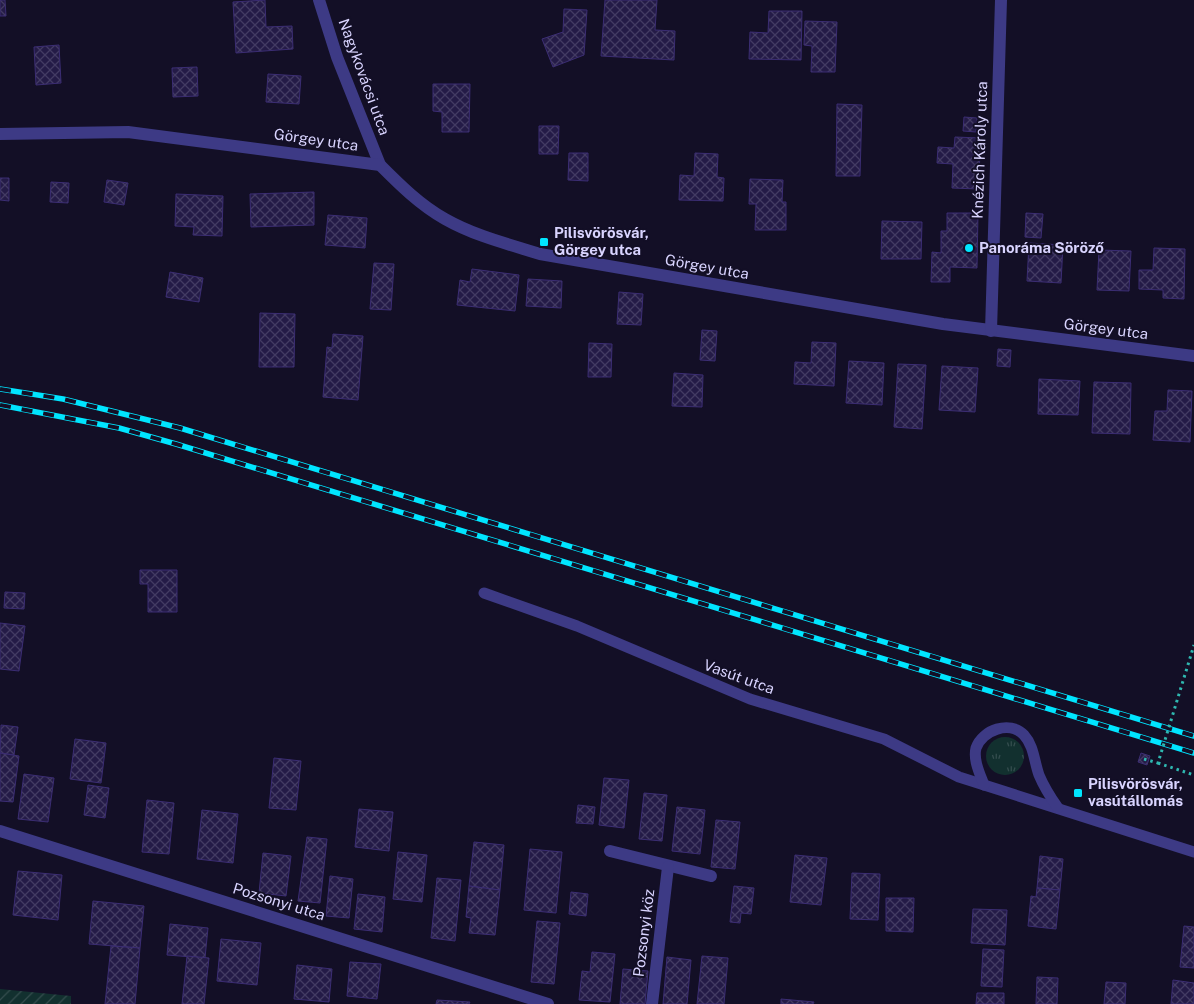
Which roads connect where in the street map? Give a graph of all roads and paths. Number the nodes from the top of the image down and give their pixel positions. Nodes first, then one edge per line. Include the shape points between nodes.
1 (319, 0) edge
2 (1001, 0) edge
3 (0, 134) edge
4 (380, 165) junction
5 (991, 331) junction
6 (1194, 356) edge
7 (484, 593) dead end
8 (1194, 645) edge
9 (1144, 759) dead end
10 (1158, 763) junction
11 (1194, 775) edge
12 (984, 785) junction
13 (1058, 808) junction
14 (0, 831) edge
15 (610, 851) dead end
16 (1194, 852) edge
17 (668, 867) junction
18 (711, 876) dead end
19 (548, 1004) edge
20 (652, 1004) edge

1 - 4 street, Nagykovácsi utca via 337,57
2 - 5 street, Knézich Károly utca
3 - 4 street, Görgey utca via 128,132
4 - 5 street, Görgey utca via 409,194 446,219 487,238 540,254
5 - 6 street, Görgey utca
7 - 12 lane, Vasút utca via 577,626 741,696 891,741 947,772
8 - 10 path, bridge
9 - 10 path, bridge
10 - 11 path
12 - 13 lane, Vasút utca
12 - 13 lane via 975,758 981,738 1000,728 1012,728 1023,733 1030,743 1043,784
13 - 16 lane, Vasút utca
14 - 19 street, Pozsonyi utca
15 - 17 street
17 - 18 street
17 - 20 street, Pozsonyi köz

